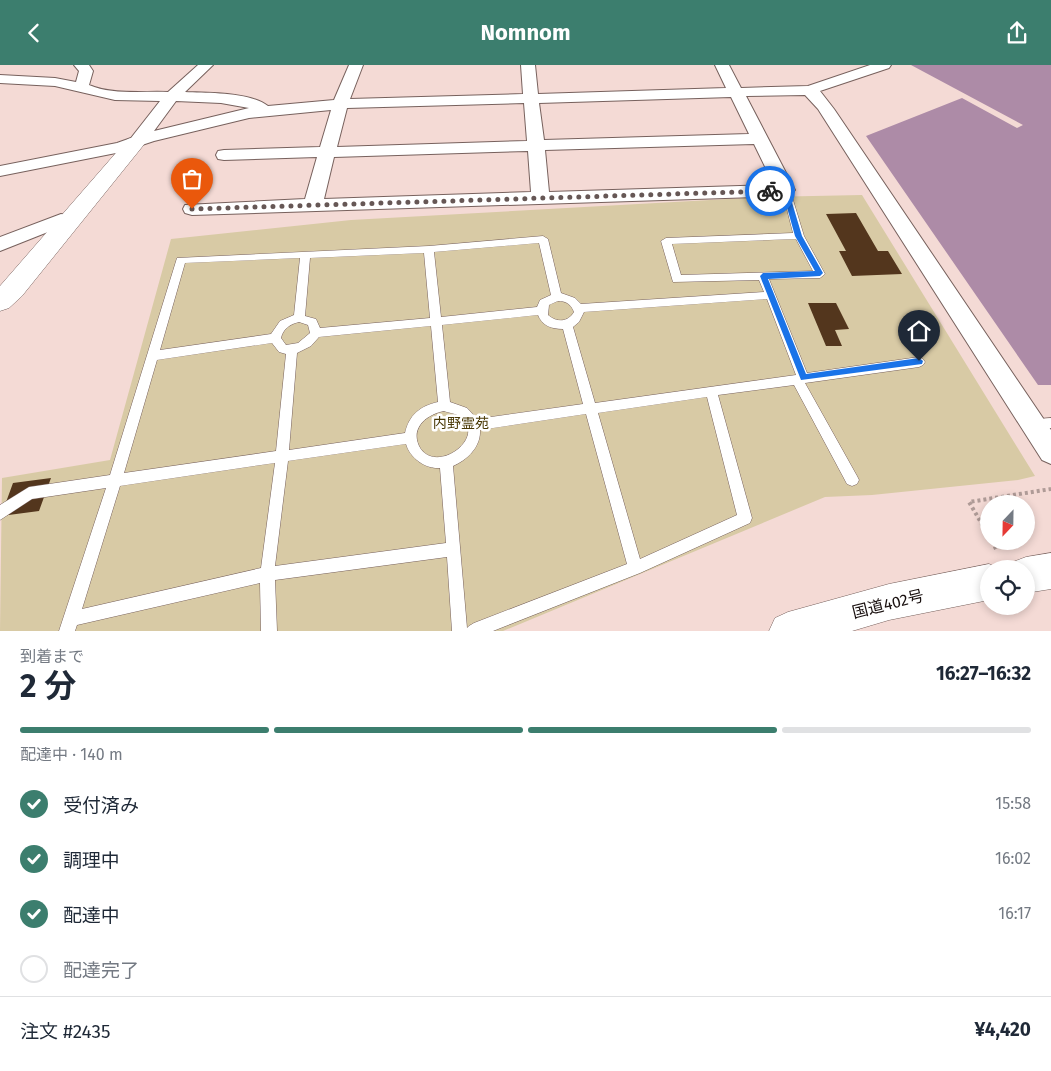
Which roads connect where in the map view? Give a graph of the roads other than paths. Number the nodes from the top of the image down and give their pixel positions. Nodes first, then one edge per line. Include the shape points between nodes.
1 (81, 65) edge
2 (206, 65) edge
3 (356, 65) edge
4 (528, 65) edge
5 (722, 65) edge
6 (884, 65) edge
7 (0, 79) edge
8 (15, 80) junction
9 (81, 87) junction
10 (0, 89) edge
11 (809, 91) junction
12 (736, 93) junction
13 (171, 97) junction
14 (530, 99) junction
15 (340, 104) junction
16 (263, 110) junction
17 (760, 139) junction
18 (135, 143) junction
19 (536, 145) junction
20 (327, 152) junction
21 (224, 155) dead end
22 (0, 171) edge
23 (786, 190) junction
24 (542, 198) junction
25 (312, 205) junction
26 (192, 209) dead end
27 (68, 221) junction
28 (799, 236) junction
29 (0, 244) edge
30 (429, 249) junction
31 (306, 255) junction
32 (763, 276) junction
33 (771, 295) junction
34 (557, 297) junction
35 (0, 301) edge
36 (578, 308) junction
37 (541, 311) junction
38 (299, 318) junction
39 (436, 320) junction
40 (567, 325) junction
41 (316, 333) junction
42 (275, 338) junction
43 (292, 350) junction
44 (153, 356) junction
45 (919, 361) dead end
46 (800, 378) junction
47 (711, 391) junction
48 (444, 406) junction
49 (591, 410) junction
50 (1042, 424) edge
51 (474, 425) junction
52 (410, 438) junction
53 (1051, 452) edge
54 (282, 457) junction
55 (446, 462) junction
56 (852, 480) dead end
57 (115, 481) junction
58 (0, 513) edge
59 (454, 549) junction
60 (635, 568) junction
61 (980, 569) edge
62 (1051, 571) edge
63 (267, 574) junction
64 (1035, 574) edge
65 (69, 625) edge
66 (269, 631) edge
67 (460, 631) edge
68 (474, 631) edge
69 (788, 631) edge

1 - 9 street via 86,71
2 - 13 street
3 - 15 street
4 - 14 street
5 - 12 street
6 - 11 street
7 - 8 street
8 - 9 street
8 - 10 street
9 - 13 street via 115,95
11 - 12 street
11 - 50 street via 826,109
12 - 14 street
12 - 17 street
13 - 16 street via 230,99 256,105
13 - 18 street
14 - 15 street
14 - 19 street
15 - 16 street
15 - 20 street
16 - 18 street
17 - 19 street
17 - 23 street
18 - 22 street
18 - 27 main road
19 - 20 street
19 - 24 street
20 - 21 street
20 - 25 street
23 - 24 street
23 - 28 lane
24 - 25 street
25 - 26 street
27 - 29 street via 61,220
27 - 35 main road via 41,257
28 - 32 lane via 820,273
28 - 32 lane via 666,241 677,279
30 - 31 lane
30 - 34 lane via 543,239
30 - 39 lane
31 - 38 lane
31 - 44 lane via 181,260
32 - 33 lane
33 - 36 lane
33 - 46 lane
34 - 36 lane via 568,298
34 - 37 lane via 547,300
36 - 40 lane via 576,320
37 - 39 lane
37 - 40 lane via 547,321
38 - 41 lane via 312,322
38 - 42 lane via 283,324
39 - 41 lane
39 - 48 lane
40 - 49 lane
41 - 43 lane via 308,344
42 - 43 lane via 279,346
42 - 44 lane
43 - 54 lane
44 - 57 lane
45 - 46 lane
46 - 47 lane
46 - 56 lane
47 - 49 lane
47 - 60 lane via 745,518
48 - 51 lane via 462,411
48 - 52 lane via 424,412 412,428
49 - 51 lane
49 - 60 lane
50 - 53 street
51 - 55 lane via 471,446 463,455
52 - 54 lane
52 - 55 lane via 420,456 429,461
54 - 57 lane
54 - 63 lane
55 - 59 lane
57 - 58 lane via 29,493
57 - 65 lane
59 - 63 lane
59 - 67 lane
60 - 68 lane
61 - 69 main road, 国道402号
62 - 64 main road
63 - 65 lane
63 - 66 lane

